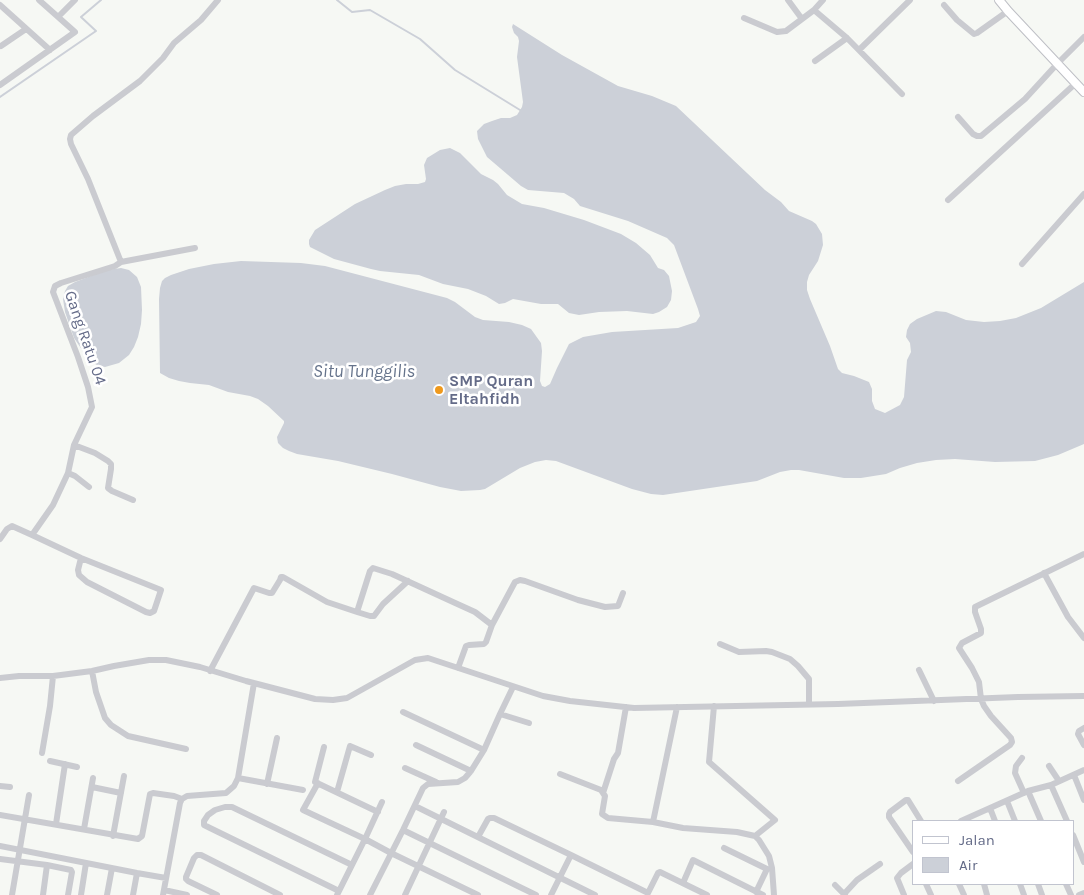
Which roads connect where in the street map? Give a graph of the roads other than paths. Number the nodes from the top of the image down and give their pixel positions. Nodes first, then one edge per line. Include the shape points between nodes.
1 (39, 0) edge
2 (75, 0) edge
3 (218, 0) edge
4 (788, 0) edge
5 (822, 0) edge
6 (910, 0) edge
7 (999, 0) edge
8 (0, 5) edge
9 (944, 5) dead end
10 (814, 10) junction
11 (1008, 11) junction
12 (58, 17) junction
13 (744, 18) dead end
14 (802, 19) junction
15 (26, 29) junction
16 (1084, 37) edge
17 (847, 38) junction
18 (0, 46) edge
19 (50, 50) junction
20 (859, 50) junction
21 (815, 61) dead end
22 (1058, 63) junction
23 (1076, 83) junction
24 (0, 85) edge
25 (1084, 92) edge
26 (902, 94) dead end
27 (958, 117) dead end
28 (1084, 194) edge
29 (948, 200) dead end
30 (195, 248) dead end
31 (121, 262) junction
32 (1022, 264) dead end
33 (74, 445) junction
34 (68, 473) junction
35 (89, 487) dead end
36 (133, 500) dead end
37 (32, 534) junction
38 (0, 539) edge
39 (1084, 554) edge
40 (81, 558) junction
41 (1044, 574) junction
42 (408, 581) junction
43 (623, 592) dead end
44 (357, 612) junction
45 (492, 625) junction
46 (1084, 638) edge
47 (720, 644) dead end
48 (458, 668) junction
49 (919, 670) dead end
50 (210, 671) junction
51 (92, 672) junction
52 (53, 676) junction
53 (0, 678) edge
54 (254, 684) junction
55 (514, 687) junction
56 (1084, 696) edge
57 (981, 699) junction
58 (934, 701) junction
59 (809, 704) junction
60 (677, 706) junction
61 (714, 706) junction
62 (626, 707) junction
63 (403, 712) dead end
64 (500, 714) junction
65 (529, 723) dead end
66 (1084, 728) edge
67 (277, 738) dead end
68 (1084, 745) edge
69 (416, 746) dead end
70 (324, 747) dead end
71 (186, 749) dead end
72 (484, 750) junction
73 (42, 753) dead end
74 (371, 755) dead end
75 (1022, 758) dead end
76 (50, 761) dead end
77 (65, 764) junction
78 (77, 766) dead end
79 (1049, 766) dead end
80 (405, 768) dead end
81 (1084, 770) edge
82 (471, 772) junction
83 (560, 774) dead end
84 (1074, 775) junction
85 (124, 776) dead end
86 (93, 778) dead end
87 (238, 778) junction
88 (958, 781) dead end
89 (1059, 781) junction
90 (437, 783) junction
91 (267, 784) junction
92 (318, 784) junction
93 (1051, 784) junction
94 (92, 786) junction
95 (10, 787) dead end
96 (0, 788) edge
97 (303, 790) dead end
98 (121, 792) junction
99 (337, 792) junction
100 (1026, 792) junction
101 (604, 793) junction
102 (29, 795) dead end
103 (182, 799) junction
104 (1084, 800) edge
105 (1007, 801) junction
106 (382, 802) dead end
107 (415, 806) junction
108 (990, 808) junction
109 (378, 812) junction
110 (0, 815) edge
111 (442, 816) junction
112 (976, 818) edge
113 (26, 820) junction
114 (920, 820) edge
115 (995, 820) edge
116 (1015, 820) edge
117 (1040, 820) edge
118 (1067, 820) edge
119 (653, 822) junction
120 (56, 824) junction
121 (84, 829) junction
122 (403, 830) junction
123 (113, 836) junction
124 (755, 836) junction
125 (478, 837) junction
126 (1074, 837) edge
127 (365, 839) junction
128 (430, 843) junction
129 (911, 844) edge
130 (0, 846) edge
131 (724, 848) dead end
132 (20, 850) junction
133 (391, 853) junction
134 (571, 855) junction
135 (0, 859) edge
136 (18, 861) junction
137 (1084, 862) edge
138 (86, 863) junction
139 (880, 864) dead end
140 (47, 865) junction
141 (352, 865) junction
142 (912, 865) edge
143 (419, 866) junction
144 (112, 868) junction
145 (137, 873) junction
146 (559, 877) junction
147 (166, 878) junction
148 (683, 883) junction
149 (835, 885) dead end
150 (164, 893) edge
151 (338, 893) edge
152 (760, 893) edge
153 (1084, 893) edge
154 (474, 894) edge
155 (650, 894) edge
156 (844, 894) edge
157 (12, 895) edge
158 (43, 895) edge
159 (68, 895) edge
160 (81, 895) edge
161 (107, 895) edge
162 (133, 895) edge
163 (187, 895) edge
164 (217, 895) edge
165 (280, 895) edge
166 (370, 895) edge
167 (406, 895) edge
168 (536, 895) edge
169 (551, 895) edge
170 (595, 895) edge
171 (707, 895) edge
172 (774, 895) edge
173 (904, 895) edge
174 (1079, 895) edge

1 - 12 street
2 - 12 street
3 - 31 street via 140,81 71,135 71,144
4 - 14 street
5 - 10 street
6 - 20 street
7 - 11 main road
8 - 15 street
9 - 11 street via 974,34
10 - 14 street
10 - 17 street
11 - 22 main road
12 - 19 street via 75,32
13 - 14 street via 777,32 786,31
15 - 18 street
15 - 19 street
16 - 22 street
17 - 20 street
17 - 21 street
19 - 24 street
20 - 26 street
22 - 23 main road
22 - 27 street via 1025,99 982,136 972,134
23 - 25 main road
23 - 29 street
28 - 32 street
30 - 31 street
31 - 33 street, Gang Ratu 04 via 61,283 53,289 91,398 92,406
33 - 34 street, Gang Ratu 04
33 - 36 street via 108,461 111,464 108,488
34 - 35 street
34 - 37 street, Gang Ratu 04 via 53,505
37 - 38 street via 12,526
37 - 40 street
39 - 41 street
40 - 40 street via 161,590 154,611 146,612 87,582 79,575
41 - 46 street
41 - 57 street via 975,607 981,633 962,642 960,648 979,682
42 - 44 street via 374,616
42 - 44 street via 371,569
42 - 45 street via 475,612
43 - 45 street via 618,606 605,607 520,580 515,582
44 - 50 street via 327,602 281,577 272,593 254,589
45 - 48 street via 484,644 466,646
47 - 59 street via 740,652 772,652 790,660 809,679
48 - 54 street via 428,658 415,660 347,698 333,700 314,699
48 - 55 street
49 - 58 street
50 - 51 street via 158,660
50 - 54 street
51 - 52 street
51 - 71 street via 105,718 111,725 128,736
52 - 53 street
52 - 73 street
54 - 87 street
55 - 62 street via 543,696
55 - 64 street
56 - 57 street
57 - 58 street
57 - 88 street via 1012,742
58 - 59 street
59 - 61 street
60 - 61 street
60 - 62 street
60 - 119 street
61 - 124 street via 708,762 774,820
62 - 101 street via 618,753
63 - 72 street
64 - 65 street
64 - 72 street
66 - 68 street via 1078,734
67 - 91 street
69 - 82 street
70 - 92 street via 315,782
72 - 82 street
74 - 99 street via 350,746
75 - 100 street via 1015,773
76 - 77 street
77 - 78 street
77 - 120 street
79 - 89 street
80 - 90 street
81 - 84 street
82 - 90 street via 458,782
83 - 101 street
84 - 89 street
84 - 104 street
85 - 98 street
86 - 94 street
87 - 91 street
87 - 103 street via 226,793
89 - 93 street
90 - 107 street via 425,786
91 - 97 street
92 - 99 street
92 - 127 street via 303,810
93 - 100 street
93 - 118 street
94 - 98 street
94 - 121 street
95 - 96 street
98 - 123 street
99 - 109 street
100 - 105 street
100 - 117 street
101 - 119 street via 602,814 605,817
102 - 113 street
103 - 123 street via 150,794 141,838
103 - 147 street
105 - 108 street
105 - 116 street
106 - 109 street
107 - 111 street
107 - 122 street
108 - 112 street
108 - 115 street
109 - 127 street
110 - 113 street
111 - 125 street
111 - 128 street
113 - 120 street
113 - 132 street
114 - 129 street via 908,800 890,812 889,817
119 - 124 street
120 - 121 street
121 - 123 street
122 - 128 street
122 - 133 street
124 - 172 street via 769,856
125 - 134 street via 488,820 494,818
125 - 146 street
126 - 137 street
127 - 133 street
127 - 141 street
128 - 143 street
128 - 168 street
130 - 132 street
131 - 152 street via 767,869
132 - 136 street
132 - 138 street
133 - 143 street
133 - 166 street
134 - 146 street
134 - 155 street
135 - 136 street
136 - 140 street
136 - 157 street
138 - 144 street
138 - 160 street
139 - 156 street
140 - 158 street
140 - 159 street via 71,870
141 - 151 street
141 - 151 street via 232,807 215,810 204,821 204,825
142 - 173 street via 897,878
143 - 154 street
143 - 167 street
144 - 145 street
144 - 161 street
145 - 147 street
145 - 162 street
146 - 169 street
146 - 170 street
147 - 150 street
148 - 152 street via 693,860
148 - 155 street via 660,872
148 - 171 street
149 - 156 street
150 - 163 street
153 - 174 street
164 - 165 street via 186,879 197,855

